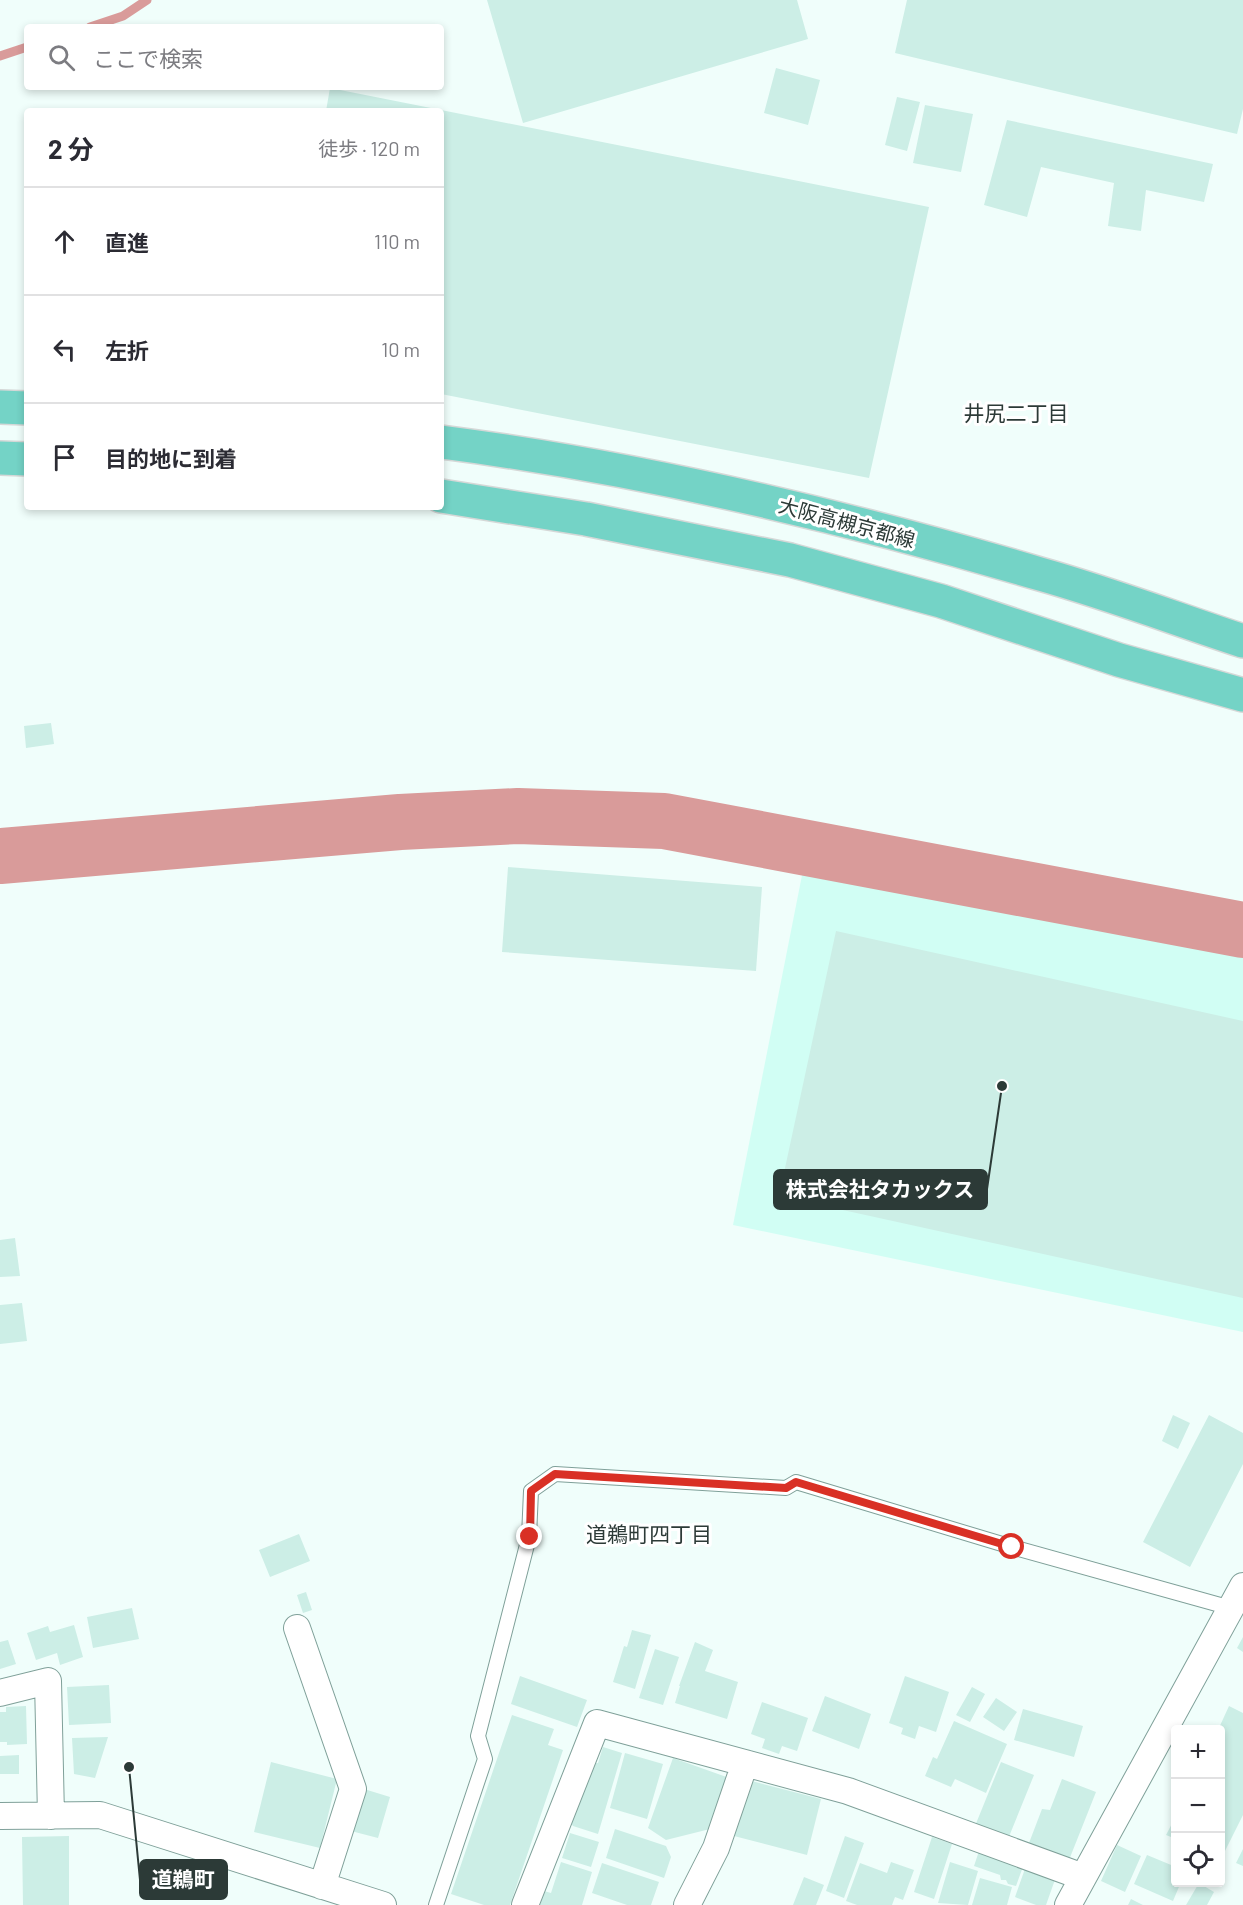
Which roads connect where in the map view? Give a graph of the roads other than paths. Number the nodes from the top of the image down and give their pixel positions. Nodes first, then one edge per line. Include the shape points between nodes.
1 (0, 406) edge
2 (24, 408) edge
3 (444, 442) edge
4 (0, 458) edge
5 (24, 459) edge
6 (444, 496) edge
7 (1243, 641) edge
8 (1243, 695) edge
9 (1237, 1597) edge
10 (297, 1628) dead end
11 (0, 1693) edge
12 (745, 1763) junction
13 (0, 1816) edge
14 (51, 1816) junction
15 (1083, 1877) junction
16 (322, 1886) junction
17 (384, 1905) edge
18 (436, 1905) edge
19 (525, 1905) edge
20 (687, 1905) edge
21 (1068, 1905) edge

1 - 2 main road
3 - 7 main road, 大阪高槻京都線 via 526,453 775,502 1042,574
4 - 5 main road
6 - 8 main road via 586,519 790,560 941,601 1119,660
9 - 15 street
9 - 18 lane via 1012,1547 796,1482 786,1488 555,1474 531,1491 530,1537 478,1736 485,1758
10 - 16 street via 353,1789
11 - 14 street via 48,1681
12 - 15 street via 848,1791
12 - 19 street via 597,1723
12 - 20 street via 716,1848
13 - 14 street
14 - 16 street via 100,1815
15 - 21 street
16 - 17 street

